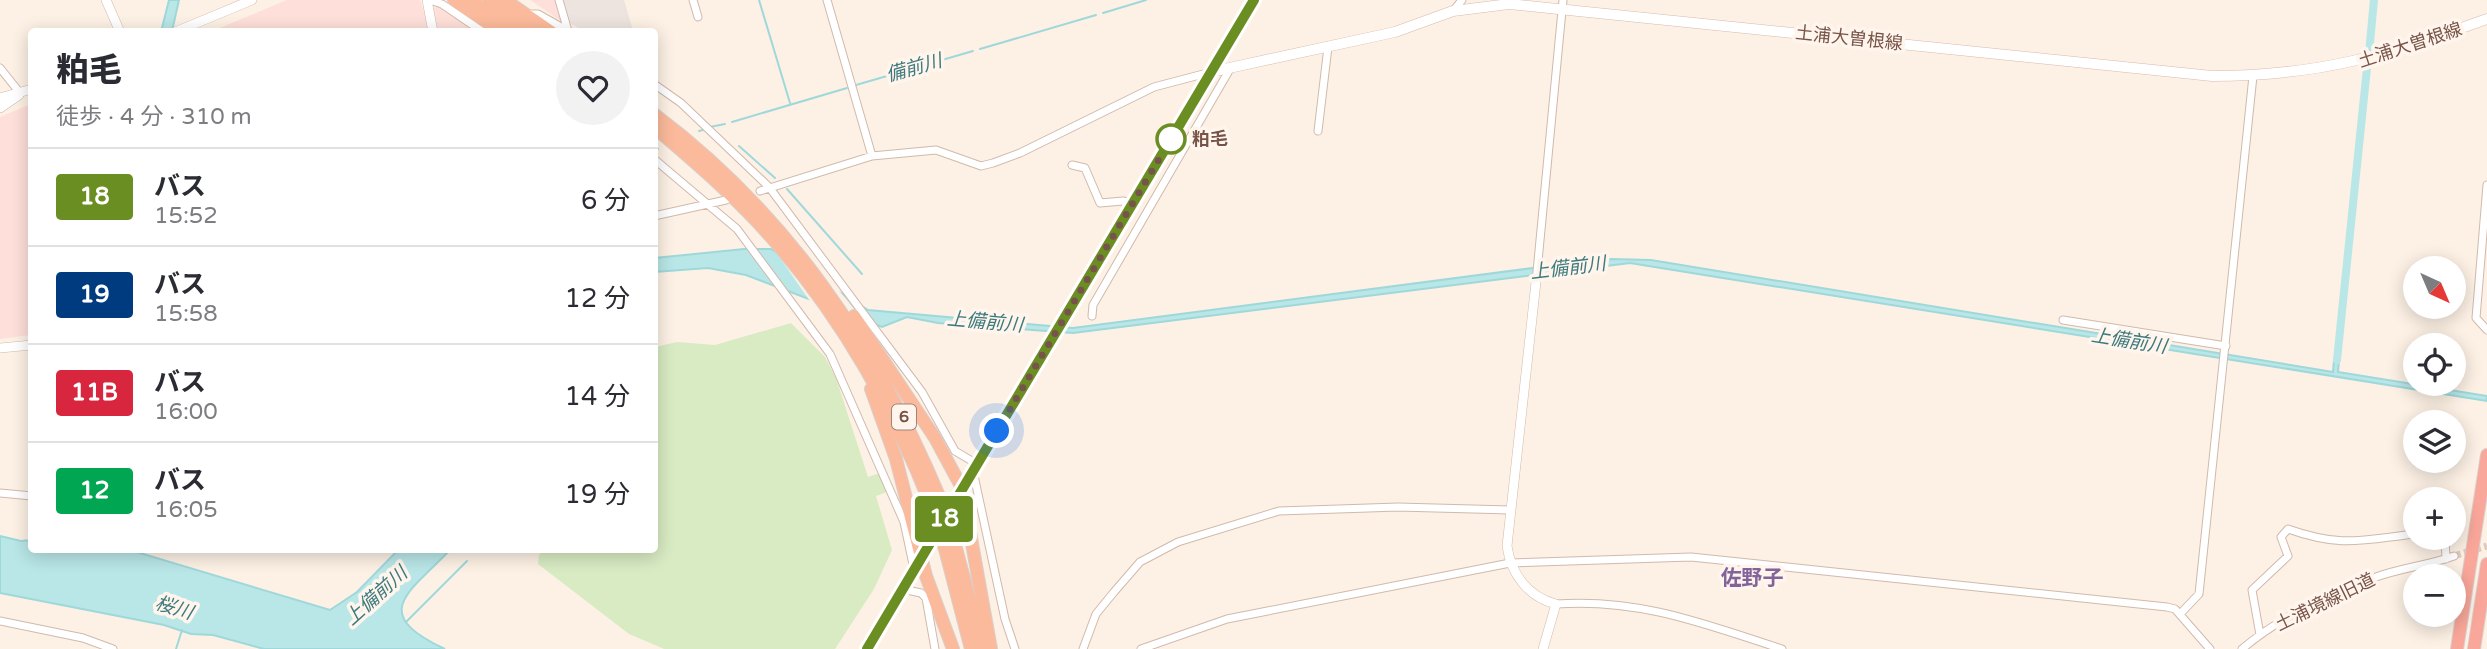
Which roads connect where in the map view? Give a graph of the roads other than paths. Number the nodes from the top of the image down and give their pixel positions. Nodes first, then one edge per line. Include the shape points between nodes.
1 (106, 0) edge
2 (252, 0) edge
3 (428, 0) edge
4 (454, 0) edge
5 (470, 0) edge
6 (489, 0) edge
7 (505, 0) edge
8 (559, 0) edge
9 (693, 0) edge
10 (827, 0) edge
11 (1254, 0) edge
12 (1462, 0) edge
13 (1563, 4) edge
14 (1453, 12) junction
15 (526, 14) junction
16 (698, 17) dead end
17 (2487, 19) edge
18 (118, 28) edge
19 (185, 28) edge
20 (432, 28) edge
21 (477, 28) edge
22 (495, 28) edge
23 (511, 28) edge
24 (531, 28) edge
25 (545, 28) edge
26 (564, 28) edge
27 (568, 28) edge
28 (1328, 47) junction
29 (0, 68) edge
30 (1230, 69) junction
31 (1211, 72) junction
32 (2253, 76) junction
33 (658, 87) edge
34 (28, 90) edge
35 (20, 93) junction
36 (0, 98) edge
37 (0, 108) edge
38 (658, 108) edge
39 (658, 118) edge
40 (658, 130) edge
41 (1318, 131) dead end
42 (658, 138) edge
43 (872, 156) junction
44 (658, 162) edge
45 (1072, 165) dead end
46 (708, 167) junction
47 (2487, 185) edge
48 (769, 187) junction
49 (760, 191) dead end
50 (726, 200) dead end
51 (1132, 203) junction
52 (710, 206) junction
53 (658, 215) edge
54 (1536, 280) joint
55 (1092, 316) dead end
56 (2063, 320) dead end
57 (2487, 330) edge
58 (865, 338) junction
59 (28, 345) edge
60 (0, 348) edge
61 (2226, 348) junction
62 (869, 375) junction
63 (2487, 455) edge
64 (975, 467) junction
65 (962, 488) junction
66 (0, 493) edge
67 (28, 496) edge
68 (1510, 510) junction
69 (2403, 536) edge
70 (2445, 550) edge
71 (2454, 556) tunnel mouth
72 (2445, 559) junction
73 (917, 563) junction
74 (1510, 563) junction
75 (2487, 564) edge
76 (902, 589) junction
77 (1556, 604) junction
78 (2180, 614) junction
79 (0, 621) edge
80 (2260, 635) junction
81 (113, 649) edge
82 (867, 649) edge
83 (934, 649) edge
84 (953, 649) edge
85 (971, 649) edge
86 (983, 649) edge
87 (991, 649) edge
88 (1015, 649) edge
89 (1083, 649) edge
90 (1142, 649) edge
91 (1543, 649) edge
92 (1782, 649) edge
93 (2210, 649) edge
94 (2242, 649) edge
95 (2456, 649) edge
96 (2474, 649) edge

1 - 18 street
2 - 19 street
3 - 20 street
3 - 21 street
4 - 22 highway
5 - 23 highway
6 - 24 highway
7 - 15 highway
8 - 27 street
9 - 16 street
10 - 43 street
11 - 31 main road
12 - 14 street
13 - 14 main road, 土浦大曽根線 via 1509,4
13 - 32 main road, 土浦大曽根線 via 2165,72
13 - 54 street
14 - 28 main road, 土浦大曽根線 via 1395,32
15 - 25 highway
15 - 26 street via 538,14
17 - 32 main road, 土浦大曽根線 via 2377,57
28 - 30 main road, 土浦大曽根線
28 - 41 street
29 - 35 street
30 - 31 main road, 土浦大曽根線
30 - 55 street via 1093,305
31 - 43 street via 1154,87 1020,153 981,166 936,150
31 - 51 main road
32 - 61 street
33 - 48 street
34 - 35 street
35 - 36 street
35 - 37 street
38 - 46 highway
39 - 46 highway, 6
40 - 46 highway, 6
42 - 46 highway
43 - 48 street
44 - 52 street
45 - 51 street via 1085,168 1100,203
46 - 58 highway, 6 via 790,242 840,297
46 - 62 highway, 6 via 772,239 837,324
47 - 57 street via 2476,318
48 - 49 street
48 - 64 street via 922,392 955,451
50 - 52 street
51 - 64 main road
52 - 53 street
52 - 73 street via 748,242 830,354 904,522
54 - 68 street
56 - 61 street
58 - 65 highway via 935,438
58 - 86 highway, 6, bridge via 939,496
59 - 60 street
61 - 78 street via 2199,594
62 - 73 highway via 872,398 896,459
62 - 85 highway, 6, bridge via 932,508
63 - 95 highway
64 - 65 main road
64 - 88 street via 1004,619
65 - 73 main road
65 - 87 highway
66 - 67 street
68 - 74 street
68 - 89 street via 1279,511 1178,542 1140,562 1096,614
69 - 80 street via 2351,543 2323,541 2288,529 2281,537 2288,556 2252,590
70 - 72 street
71 - 72 street, 土浦境線旧道
72 - 80 street, 土浦境線旧道 via 2376,577 2312,605
73 - 76 main road
73 - 84 highway
74 - 77 street via 1533,594
74 - 78 street via 1691,557 2167,607
74 - 90 street via 1227,619
75 - 96 highway
76 - 82 main road
76 - 83 street via 926,598
77 - 91 street
77 - 92 street via 1624,604 1669,612
78 - 93 street
79 - 81 street
80 - 94 street, 土浦境線旧道

